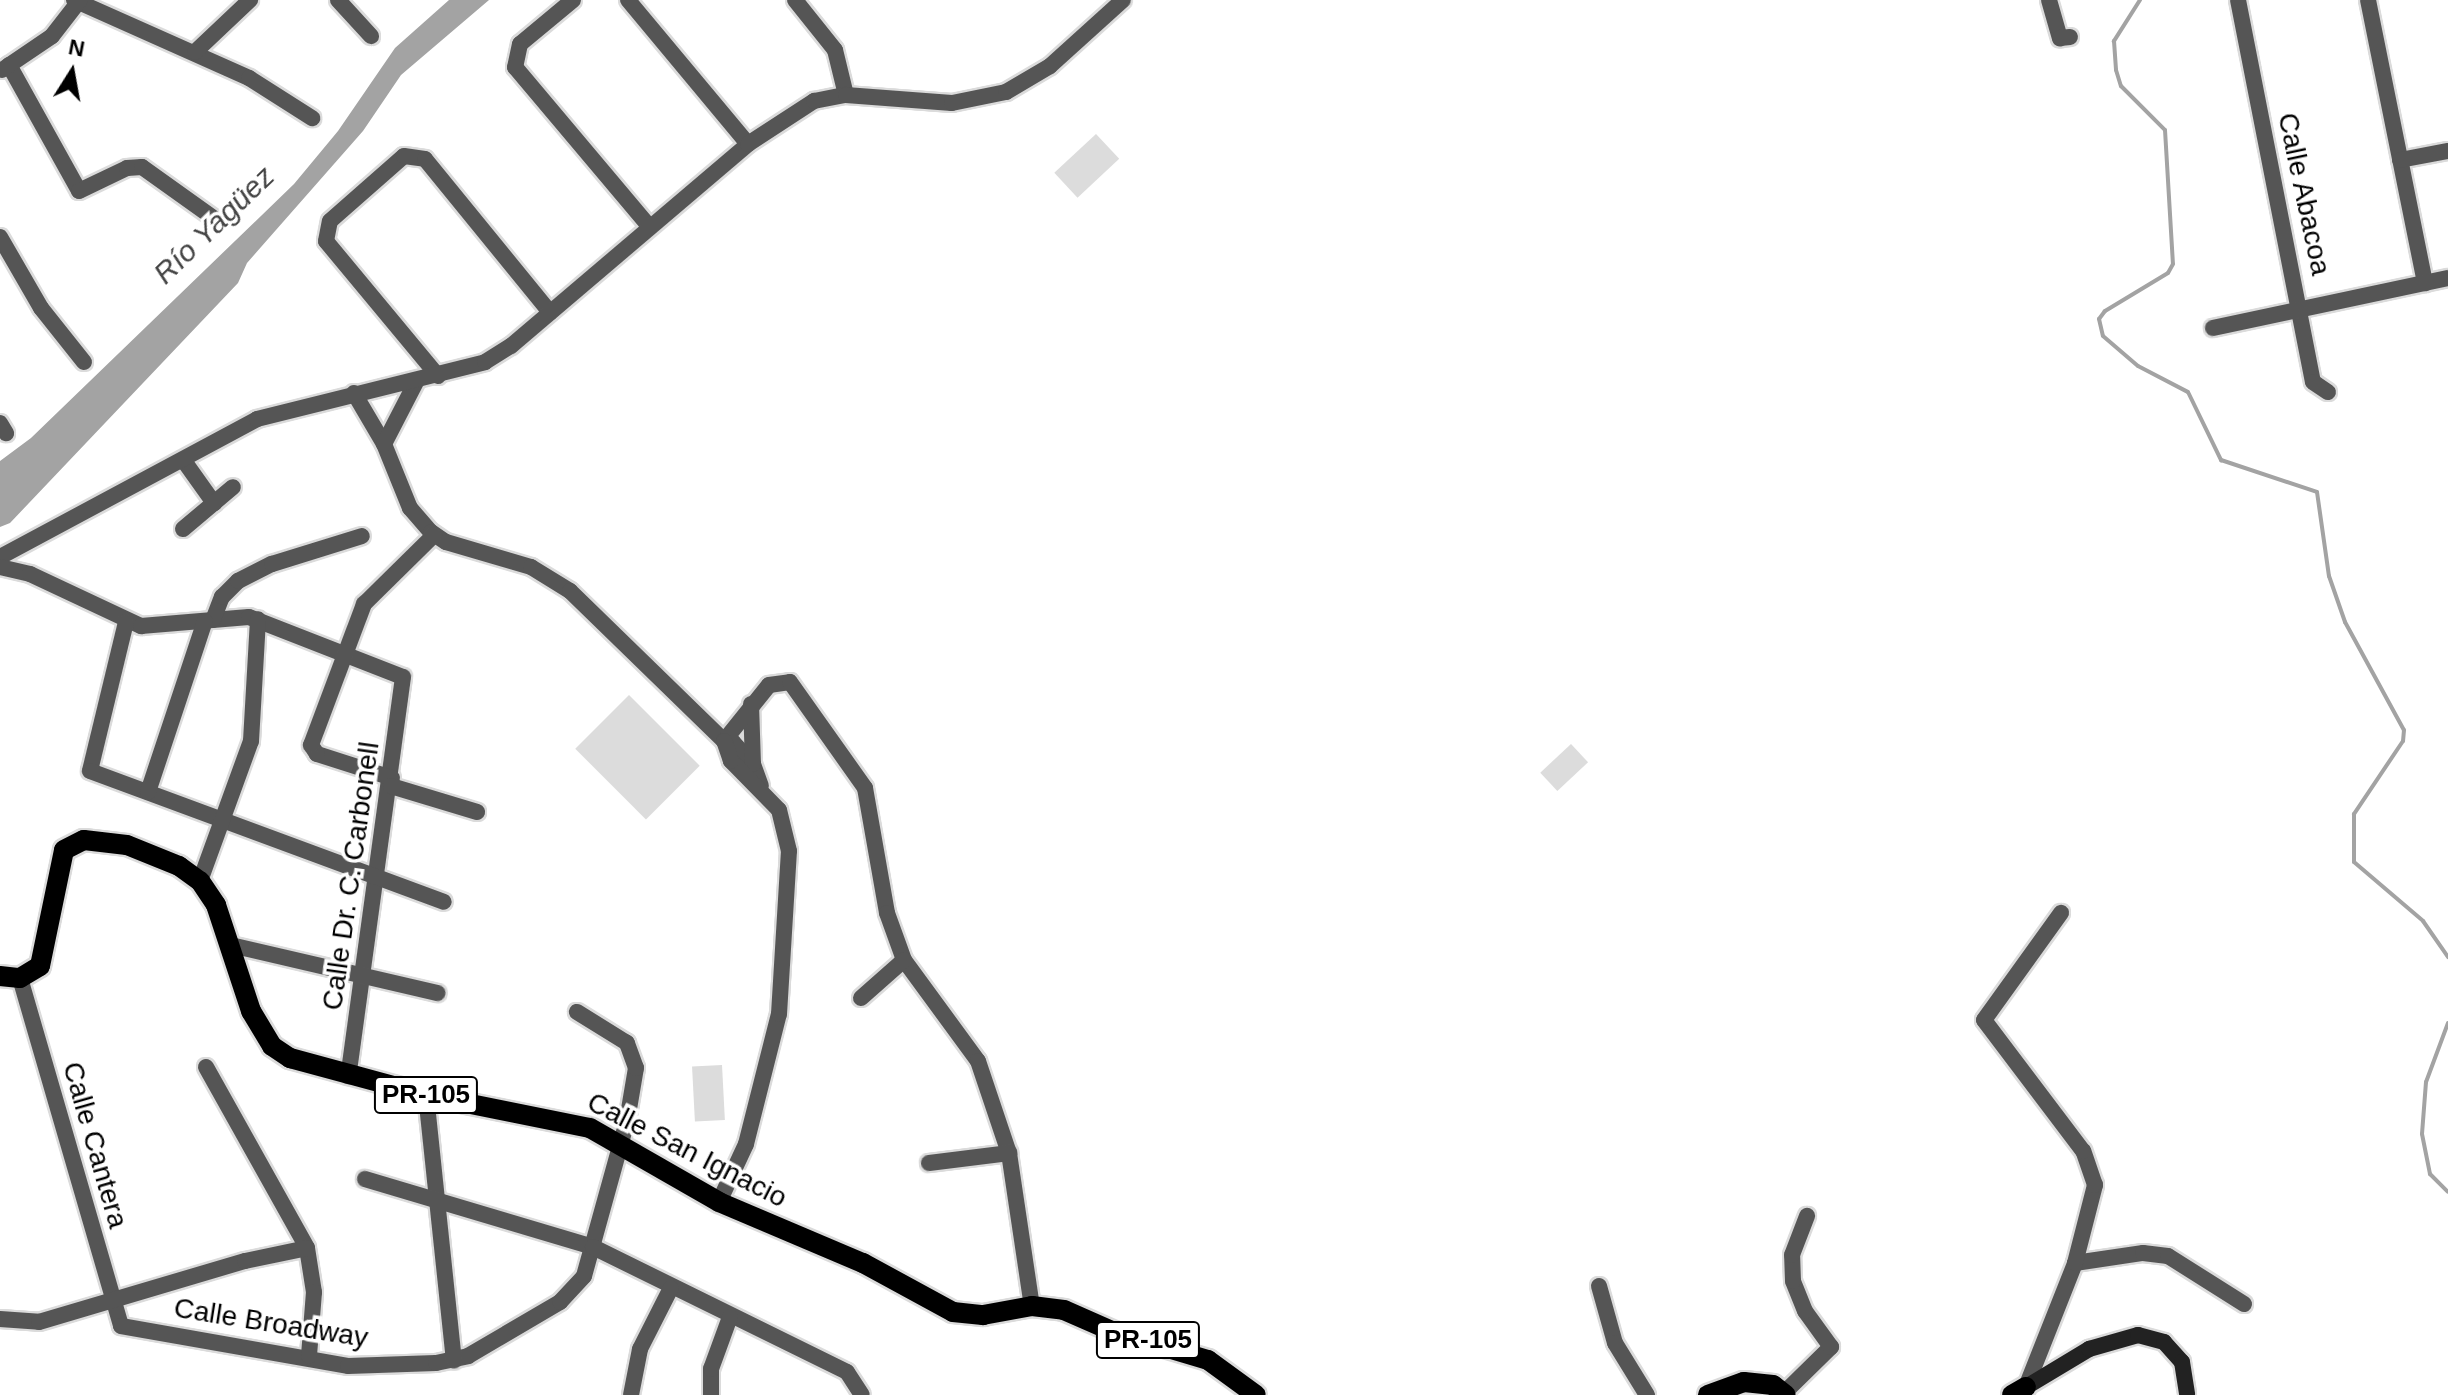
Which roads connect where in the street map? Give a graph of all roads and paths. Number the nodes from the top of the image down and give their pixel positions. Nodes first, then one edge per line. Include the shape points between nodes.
1 (250, 0) edge
2 (338, 0) edge
3 (573, 0) edge
4 (628, 0) edge
5 (795, 0) edge
6 (1123, 0) edge
7 (2049, 0) edge
8 (2238, 0) edge
9 (2368, 0) edge
10 (77, 1) edge
11 (371, 36) dead end
12 (2070, 37) dead end
13 (195, 52) junction
14 (5, 68) edge
15 (846, 95) junction
16 (312, 118) dead end
17 (748, 144) junction
18 (2448, 151) edge
19 (2400, 160) junction
20 (212, 217) dead end
21 (649, 226) junction
22 (0, 237) edge
23 (2448, 278) edge
24 (2425, 283) junction
25 (2301, 310) junction
26 (550, 312) junction
27 (2213, 328) dead end
28 (84, 362) dead end
29 (438, 376) junction
30 (417, 380) junction
31 (2328, 392) dead end
32 (354, 393) junction
33 (384, 444) junction
34 (184, 461) junction
35 (233, 487) dead end
36 (214, 503) junction
37 (183, 529) dead end
38 (434, 535) junction
39 (362, 536) dead end
40 (0, 557) edge
41 (0, 567) edge
42 (258, 619) junction
43 (209, 620) junction
44 (126, 622) junction
45 (343, 651) junction
46 (751, 702) junction
47 (724, 741) junction
48 (753, 764) junction
49 (391, 782) junction
50 (761, 786) junction
51 (148, 792) junction
52 (477, 812) dead end
53 (225, 820) junction
54 (378, 878) junction
55 (200, 881) junction
56 (444, 902) dead end
57 (2061, 913) dead end
58 (231, 945) junction
59 (904, 960) junction
60 (362, 976) junction
61 (10, 977) edge
62 (438, 993) dead end
63 (861, 998) dead end
64 (577, 1012) dead end
65 (206, 1067) dead end
66 (348, 1076) junction
67 (426, 1095) junction
68 (618, 1142) junction
69 (1009, 1153) junction
70 (929, 1163) dead end
71 (365, 1179) dead end
72 (438, 1199) junction
73 (719, 1202) junction
74 (1807, 1216) dead end
75 (593, 1247) junction
76 (307, 1248) junction
77 (2075, 1263) junction
78 (1599, 1286) dead end
79 (671, 1288) junction
80 (113, 1300) junction
81 (2244, 1304) dead end
82 (1032, 1306) junction
83 (730, 1317) junction
84 (1, 1321) edge
85 (121, 1326) joint
86 (309, 1356) junction
87 (454, 1361) junction
88 (2019, 1391) edge
89 (1785, 1394) edge
90 (631, 1395) edge
91 (711, 1395) edge
92 (862, 1395) edge
93 (1256, 1395) edge
94 (1647, 1395) edge
95 (1708, 1395) edge
96 (2187, 1395) edge

1 - 13 street
2 - 11 street
3 - 21 street via 520,44 515,67
4 - 17 street
5 - 15 street via 835,50
6 - 15 street via 1050,66 1006,92 952,103
7 - 12 street via 2060,38
8 - 25 street, Calle Abacoa
9 - 19 street
10 - 13 street
10 - 14 street via 52,36
13 - 16 street
14 - 20 street via 79,191 127,168 142,167
15 - 17 street via 814,101
17 - 21 street
18 - 19 street
19 - 24 street
21 - 26 street
22 - 28 street via 41,308
23 - 24 street
24 - 25 street
25 - 27 street
25 - 31 street, Calle Abacoa via 2313,382
26 - 29 street via 485,362
26 - 29 street via 425,159 404,156 330,221 326,241
29 - 30 street
30 - 32 street
30 - 33 street
32 - 33 street
32 - 34 street via 257,419
33 - 38 street via 410,508
34 - 36 street
34 - 40 street
35 - 36 street
36 - 37 street
38 - 45 street via 371,595
38 - 47 street via 531,567 560,584
39 - 43 street via 272,564 238,581
41 - 44 street via 30,574
42 - 43 street
42 - 45 street
42 - 53 street via 251,741
43 - 44 street via 158,628
43 - 51 street
44 - 51 street via 90,771
45 - 49 street, Calle Dr. C. Carbonell via 398,672 405,684
45 - 49 street via 311,745 317,754
46 - 47 street
46 - 48 street
46 - 59 street via 769,685 790,682 865,788 887,913
47 - 48 street via 733,742
47 - 50 street via 731,761
48 - 50 street
49 - 52 street
49 - 54 street, Calle Dr. C. Carbonell
50 - 73 street via 779,810 788,835 784,987 746,1144
51 - 53 street
53 - 54 street
53 - 55 street
54 - 56 street
54 - 60 street, Calle Dr. C. Carbonell
55 - 58 main road, Calle San Ignacio / PR-105
55 - 61 main road, Calle San Ignacio / PR-105 via 179,866 127,845 84,840 64,850 56,869 42,961
57 - 77 street via 1984,1020 2065,1124 2092,1170 2092,1202
58 - 60 street
58 - 66 main road, Calle San Ignacio / PR-105 via 251,1011 272,1046 290,1058
59 - 63 street
59 - 69 street via 978,1061
60 - 62 street
60 - 66 street, Calle Dr. C. Carbonell
61 - 80 street, Calle Cantera
64 - 68 street, Calle Broadway via 622,1039 635,1058 627,1121
65 - 76 street
66 - 67 main road, Calle San Ignacio / PR-105
67 - 68 main road, Calle San Ignacio / PR-105 via 566,1120
67 - 72 street
68 - 73 main road, Calle San Ignacio / PR-105
68 - 75 street, Calle Broadway
69 - 70 street
69 - 82 street
71 - 72 street
72 - 75 street
72 - 87 street
73 - 82 main road, Calle San Ignacio / PR-105 via 863,1263 953,1312 983,1315
74 - 89 street via 1795,1242 1793,1281 1805,1311 1831,1347
75 - 79 street
75 - 87 street, Calle Broadway via 584,1276 571,1293 513,1333
76 - 80 street
76 - 86 street via 314,1292
77 - 81 street via 2143,1253 2168,1256
77 - 88 street
78 - 94 street via 1615,1343
79 - 83 street
79 - 90 street via 640,1349
80 - 84 street via 39,1322
80 - 85 street, Calle Cantera
82 - 93 main road, PR-105 via 1064,1310 1114,1332 1190,1353
83 - 91 street via 711,1369
83 - 92 street via 847,1372
85 - 86 street, Calle Broadway
86 - 87 street, Calle Broadway via 365,1367
88 - 96 main road via 2089,1349 2138,1335 2164,1342 2182,1362
89 - 95 main road via 1773,1385 1744,1382

